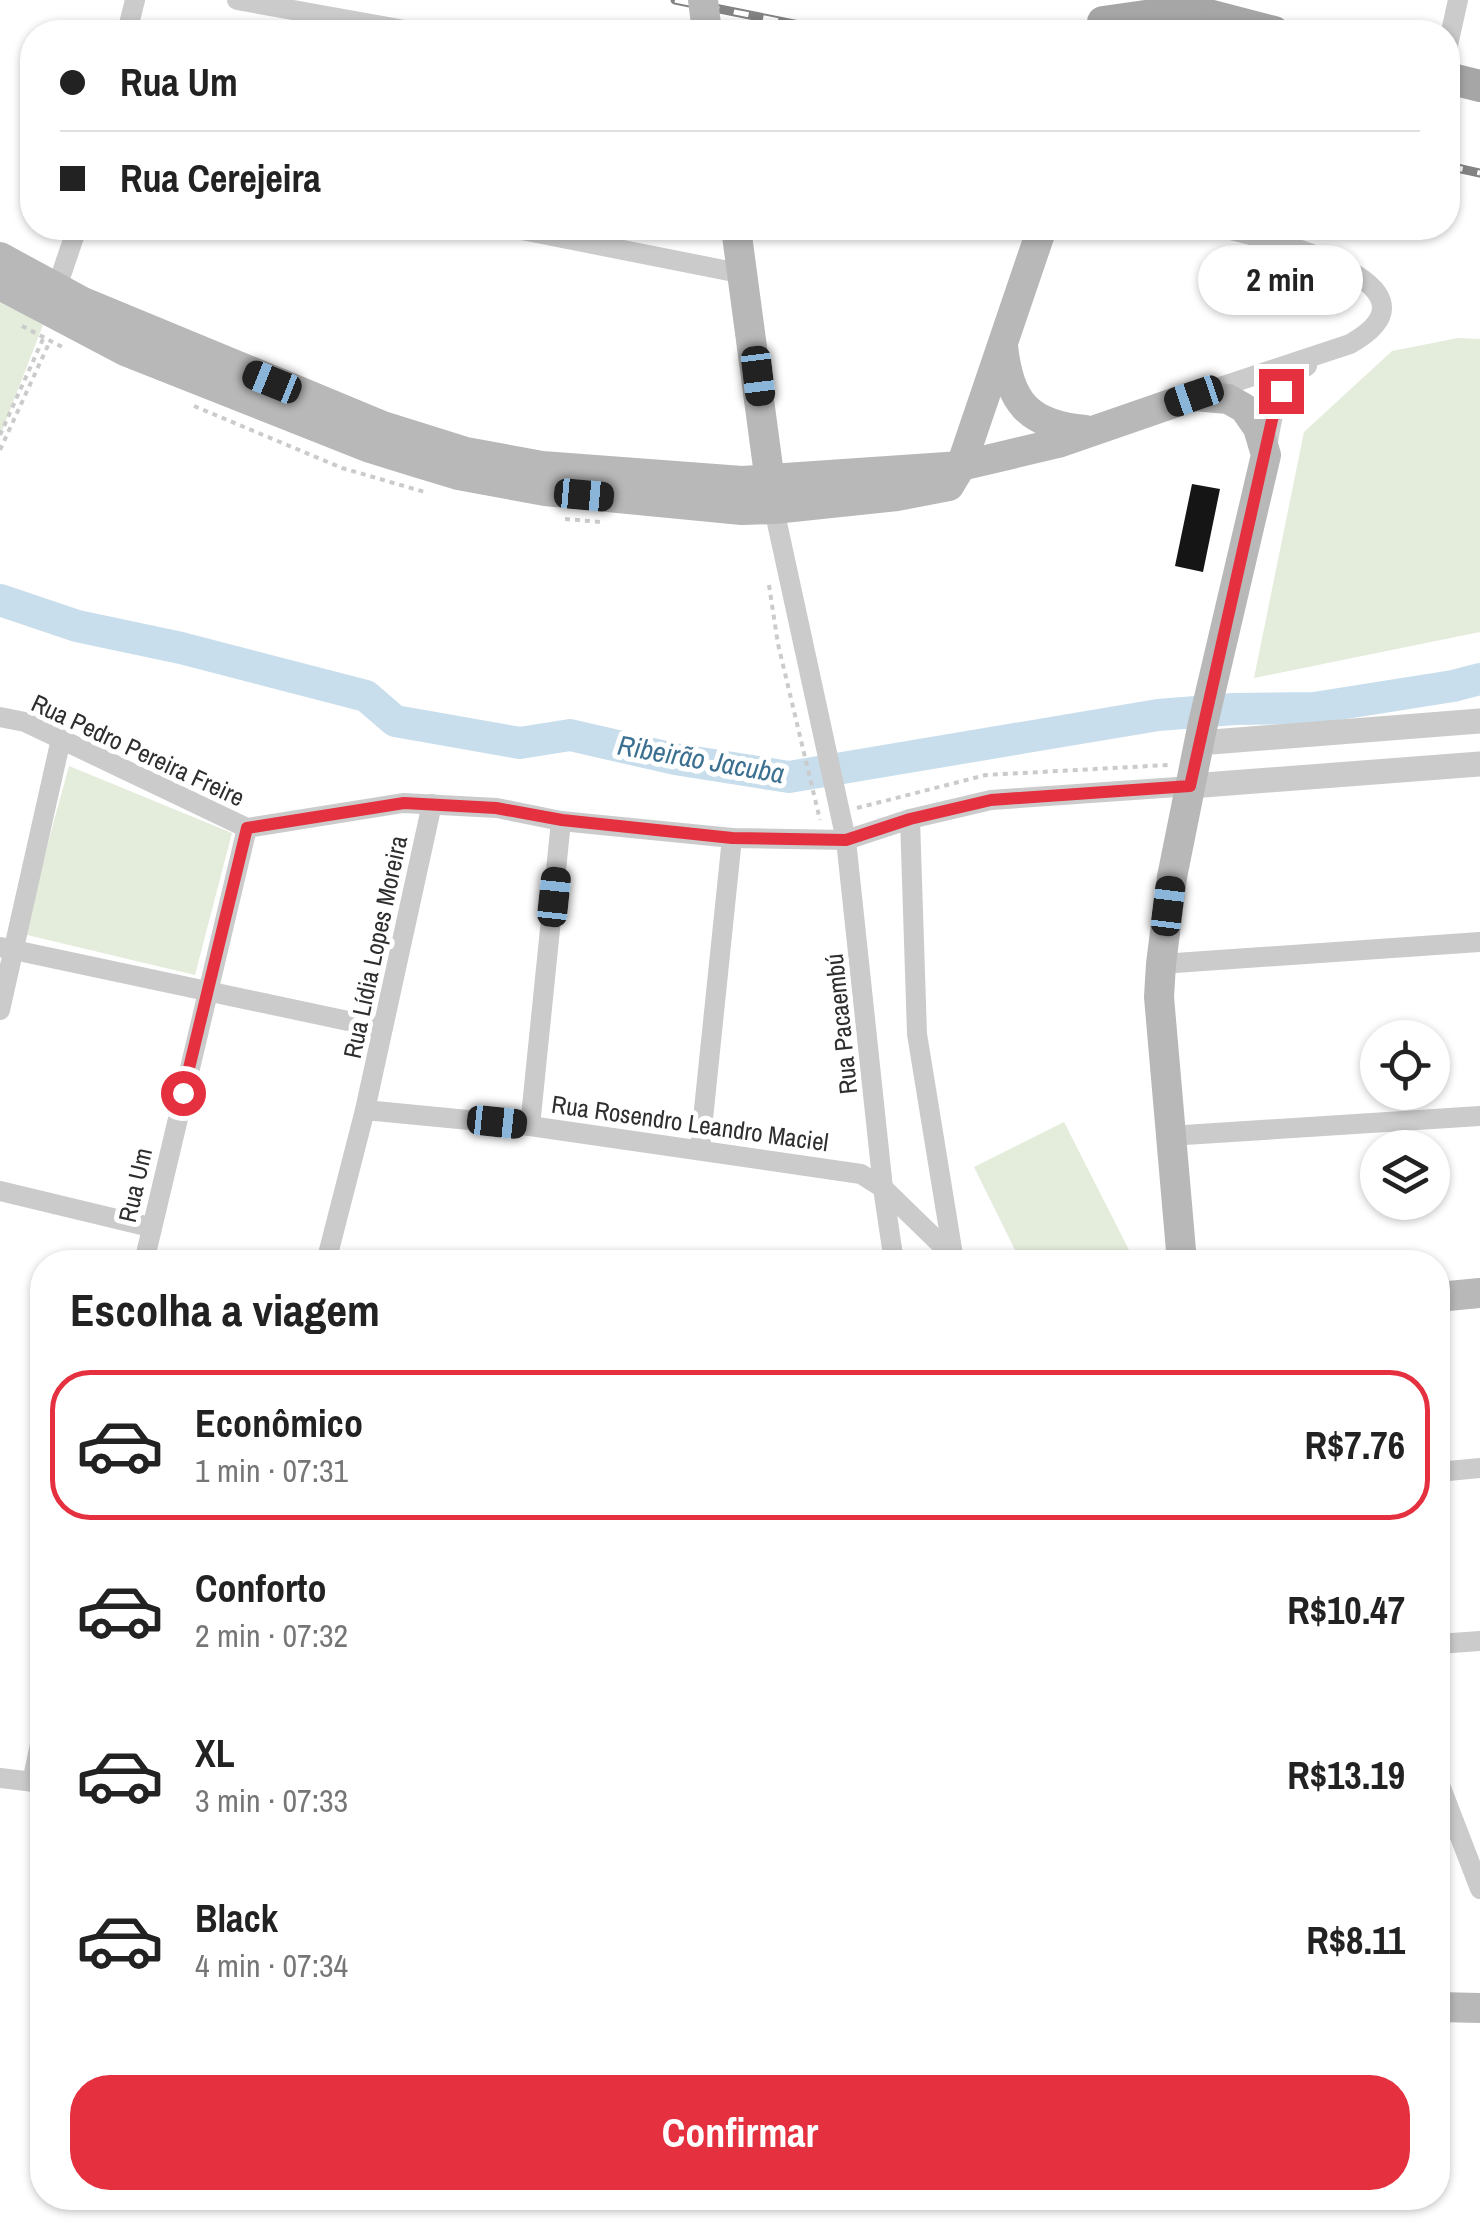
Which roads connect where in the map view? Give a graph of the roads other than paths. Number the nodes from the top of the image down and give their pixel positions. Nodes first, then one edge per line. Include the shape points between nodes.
1 (237, 0) edge
2 (1181, 5) edge
3 (1104, 18) edge
4 (349, 20) edge
5 (1233, 20) edge
6 (73, 240) edge
7 (573, 240) edge
8 (738, 240) edge
9 (1038, 240) edge
10 (1273, 240) edge
11 (0, 257) edge
12 (744, 274) junction
13 (0, 285) edge
14 (57, 287) junction
15 (1003, 344) junction
16 (1339, 348) junction
17 (1194, 396) junction
18 (1093, 430) junction
19 (1266, 454) junction
20 (961, 466) junction
21 (772, 494) junction
22 (0, 717) edge
23 (1480, 721) edge
24 (62, 739) junction
25 (1189, 758) junction
26 (1480, 764) edge
27 (432, 804) junction
28 (910, 819) junction
29 (562, 820) junction
30 (247, 828) junction
31 (732, 838) junction
32 (846, 840) junction
33 (1480, 942) edge
34 (7, 948) edge
35 (1161, 964) junction
36 (207, 992) junction
37 (0, 1010) edge
38 (381, 1028) junction
39 (366, 1110) junction
40 (1480, 1116) edge
41 (530, 1126) junction
42 (1169, 1136) junction
43 (700, 1148) junction
44 (883, 1188) junction
45 (0, 1190) edge
46 (150, 1227) junction
47 (146, 1250) edge
48 (329, 1250) edge
49 (892, 1250) edge
50 (946, 1250) edge
51 (954, 1250) edge
52 (1181, 1250) edge
53 (1480, 1293) edge
54 (1450, 1296) edge
55 (1480, 1468) edge
56 (1450, 1471) edge
57 (1480, 1641) edge
58 (1450, 1643) edge
59 (0, 1778) edge
60 (30, 1782) edge
61 (1450, 1811) edge
62 (1480, 1889) edge
63 (1450, 2007) edge
64 (1480, 2008) edge

1 - 4 street
2 - 3 main road
2 - 5 main road
6 - 14 street
7 - 12 street
8 - 12 main road
9 - 15 main road
10 - 16 street via 1354,272 1372,287 1380,302 1378,318
11 - 14 main road
12 - 21 main road
13 - 21 main road via 125,351 370,448 458,475 545,491 742,510
14 - 21 main road via 185,346 438,444 542,466
15 - 18 main road via 1012,390 1030,416 1060,428
15 - 20 main road
16 - 17 street
16 - 19 street via 1288,380
17 - 18 main road
17 - 19 main road via 1228,399 1244,408
18 - 20 main road
19 - 25 main road
20 - 21 main road
21 - 32 street, Rua Pacaembú via 820,757
22 - 24 street, Rua Pedro Pereira Freire
23 - 25 street
24 - 30 street, Rua Pedro Pereira Freire
24 - 34 street
25 - 26 street
25 - 28 street
25 - 35 main road
27 - 29 street
27 - 30 street, Rua Pedro Pereira Freire
27 - 38 street, Rua Lídia Lopes Moreira
28 - 32 street
28 - 51 street via 917,1034
29 - 31 street
29 - 41 street
30 - 36 street, Rua Um
31 - 32 street
31 - 43 street
32 - 44 street, Rua Pacaembú
33 - 35 street
34 - 36 street
34 - 37 street
35 - 42 main road
36 - 38 street
36 - 46 street, Rua Um
38 - 39 street, Rua Lídia Lopes Moreira
39 - 41 street, Rua Rosendro Leandro Maciel
39 - 48 street, Rua Lídia Lopes Moreira
40 - 42 street
41 - 43 street, Rua Rosendro Leandro Maciel
42 - 52 main road
43 - 44 street, Rua Rosendro Leandro Maciel via 861,1174
44 - 49 street, Rua Pacaembú
44 - 50 street
45 - 46 street
46 - 47 street, Rua Um
53 - 54 main road
55 - 56 street
57 - 58 street
59 - 60 street
61 - 62 street
63 - 64 main road

